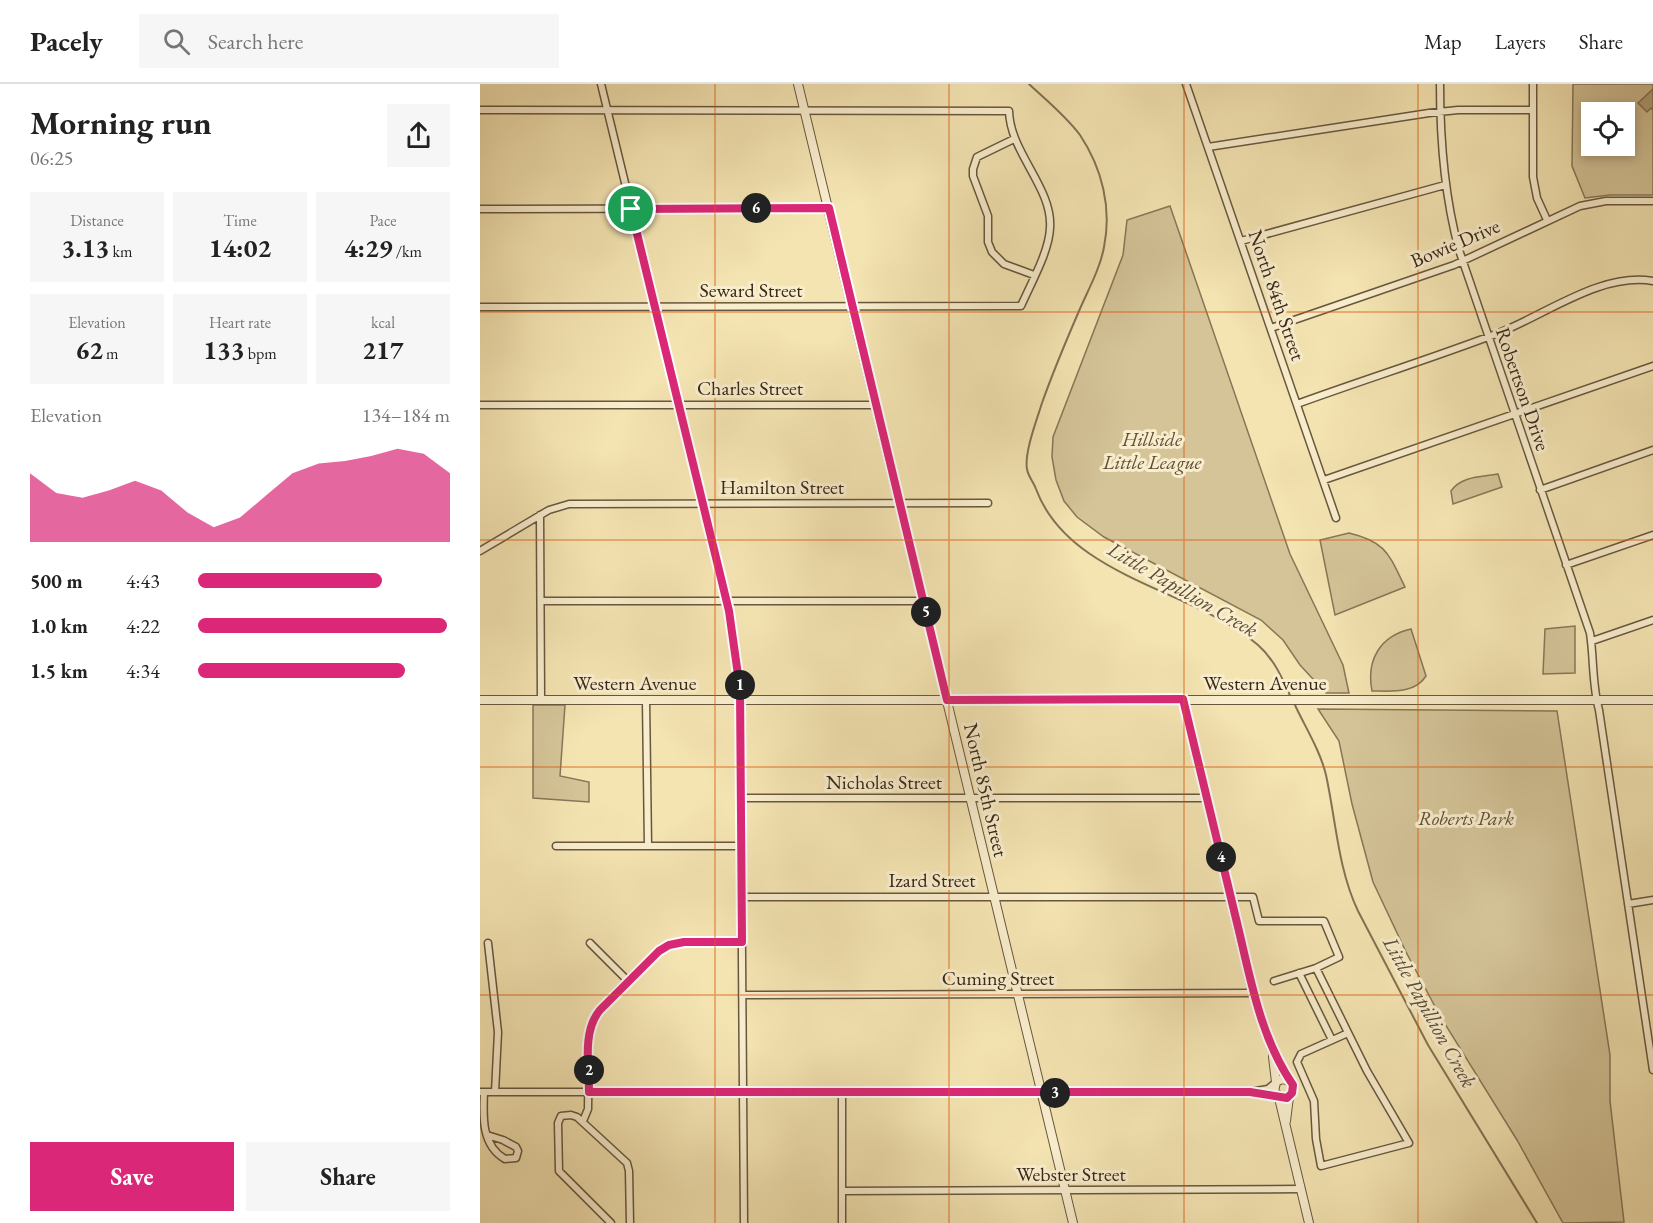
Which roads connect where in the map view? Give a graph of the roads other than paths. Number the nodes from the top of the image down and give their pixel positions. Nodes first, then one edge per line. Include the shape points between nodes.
1 (601, 84) edge
2 (798, 84) edge
3 (1186, 84) edge
4 (1440, 84) edge
5 (1533, 84) edge
6 (480, 110) edge
7 (608, 110) junction
8 (805, 110) junction
9 (1533, 110) junction
10 (1440, 111) junction
11 (1014, 139) junction
12 (1208, 147) junction
13 (1445, 185) junction
14 (1653, 201) edge
15 (829, 208) junction
16 (480, 209) edge
17 (631, 209) junction
18 (1546, 220) junction
19 (1241, 241) junction
20 (1462, 261) junction
21 (1034, 275) junction
22 (1653, 281) edge
23 (480, 307) edge
24 (655, 307) junction
25 (853, 307) junction
26 (1271, 328) junction
27 (1488, 337) junction
28 (1653, 366) edge
29 (679, 404) junction
30 (1297, 404) junction
31 (480, 405) edge
32 (877, 405) junction
33 (1515, 413) junction
34 (1653, 450) edge
35 (1323, 480) junction
36 (1540, 490) junction
37 (900, 503) junction
38 (988, 503) dead end
39 (703, 504) junction
40 (540, 515) junction
41 (1336, 518) dead end
42 (1653, 535) edge
43 (480, 551) edge
44 (1566, 566) junction
45 (923, 601) junction
46 (541, 602) junction
47 (726, 602) junction
48 (1653, 620) edge
49 (1592, 642) junction
50 (1183, 699) junction
51 (480, 700) edge
52 (541, 700) junction
53 (646, 700) junction
54 (740, 700) junction
55 (947, 700) junction
56 (1596, 700) junction
57 (1653, 700) edge
58 (741, 798) junction
59 (971, 798) junction
60 (1207, 798) junction
61 (556, 846) dead end
62 (648, 846) junction
63 (741, 846) junction
64 (994, 896) junction
65 (1230, 896) junction
66 (742, 897) junction
67 (1653, 900) edge
68 (1628, 904) junction
69 (742, 942) junction
70 (488, 943) dead end
71 (590, 943) dead end
72 (1316, 968) junction
73 (1299, 973) junction
74 (628, 981) junction
75 (1274, 981) dead end
76 (1253, 993) junction
77 (742, 995) junction
78 (1018, 995) junction
79 (1348, 1033) junction
80 (1332, 1040) junction
81 (1272, 1049) junction
82 (1653, 1070) edge
83 (1305, 1082) junction
84 (1275, 1083) junction
85 (1290, 1083) junction
86 (482, 1092) edge
87 (495, 1092) junction
88 (589, 1092) junction
89 (743, 1092) junction
90 (1250, 1092) junction
91 (842, 1093) junction
92 (1041, 1093) junction
93 (1278, 1097) junction
94 (1289, 1097) junction
95 (583, 1122) junction
96 (1286, 1125) junction
97 (487, 1135) junction
98 (1301, 1189) junction
99 (842, 1191) junction
100 (1065, 1191) junction
101 (610, 1223) edge
102 (630, 1223) edge
103 (744, 1223) edge
104 (842, 1223) edge
105 (1073, 1223) edge
106 (1309, 1223) edge

1 - 7 street
2 - 8 street, North 85th Street
3 - 12 street, North 84th Street
4 - 10 street, Robertson Drive
5 - 9 street
6 - 7 street
7 - 8 street
7 - 17 street
8 - 11 street via 1009,111
8 - 15 street, North 85th Street
9 - 10 street
9 - 18 street via 1533,177
10 - 12 street
10 - 13 street, Robertson Drive
11 - 21 street via 1049,212 1047,243
11 - 21 street via 977,157 974,176 986,211 992,252 1004,264
12 - 19 street, North 84th Street
13 - 19 street
13 - 20 street, Robertson Drive
14 - 18 street, Bowie Drive via 1593,202
15 - 17 street
15 - 25 street, North 85th Street
16 - 17 street
17 - 24 street
18 - 20 street, Bowie Drive
19 - 26 street, North 84th Street
20 - 26 street, Bowie Drive
20 - 27 street, Robertson Drive
21 - 25 street, Seward Street via 1021,306
22 - 27 street via 1611,282
23 - 24 street, Seward Street
24 - 25 street, Seward Street
24 - 29 street
25 - 32 street, North 85th Street
26 - 30 street, North 84th Street
27 - 30 street
27 - 33 street, Robertson Drive
28 - 33 street
29 - 31 street, Charles Street
29 - 32 street, Charles Street
29 - 39 street
30 - 35 street, North 84th Street
32 - 37 street, North 85th Street
33 - 35 street
33 - 36 street, Robertson Drive
34 - 36 street
35 - 41 street, North 84th Street
36 - 44 street, Robertson Drive
37 - 38 street, Hamilton Street
37 - 39 street, Hamilton Street
37 - 45 street, North 85th Street
39 - 40 street, Hamilton Street via 569,504
39 - 47 street
40 - 43 street, Hamilton Street
40 - 46 street
42 - 44 street
44 - 49 street, Robertson Drive
45 - 47 street
45 - 55 street, North 85th Street
46 - 47 street
46 - 52 street
47 - 54 street
48 - 49 street
49 - 56 street, Robertson Drive
50 - 55 street, Western Avenue
50 - 56 street, Western Avenue
50 - 60 street
51 - 52 street, Western Avenue
52 - 53 street, Western Avenue
53 - 54 street, Western Avenue
53 - 62 street
54 - 55 street, Western Avenue
54 - 58 street
55 - 59 street, North 85th Street
56 - 57 street, Western Avenue
56 - 68 street, Robertson Drive
58 - 59 street, Nicholas Street
58 - 63 street
59 - 60 street, Nicholas Street
59 - 64 street, North 85th Street
60 - 65 street
61 - 62 street
62 - 63 street
63 - 66 street
64 - 65 street, Izard Street
64 - 66 street, Izard Street
64 - 78 street, North 85th Street
65 - 72 street, Izard Street via 1253,897 1259,921 1324,921 1339,957
65 - 76 street
66 - 69 street
67 - 68 street
68 - 82 street, Robertson Drive
69 - 74 street via 669,945
69 - 77 street
70 - 87 street via 498,1032
71 - 74 street
72 - 73 street
72 - 79 street
73 - 75 street
73 - 80 street
74 - 88 street via 592,1023
76 - 78 street, Cuming Street
76 - 81 street
77 - 78 street, Cuming Street
77 - 89 street
78 - 92 street, North 85th Street
79 - 80 street
79 - 83 street via 1409,1143 1321,1166 1314,1101
80 - 83 street via 1301,1054 1297,1062
81 - 84 street
81 - 85 street
83 - 85 street
84 - 85 street via 1280,1079
84 - 90 street via 1268,1089
84 - 93 street
85 - 94 street via 1293,1090
86 - 87 street
86 - 97 street
87 - 88 street
88 - 89 street
88 - 95 street
89 - 91 street
89 - 103 street
90 - 92 street
90 - 93 street
91 - 92 street
91 - 99 street
92 - 100 street, North 85th Street
93 - 94 street
93 - 96 street
94 - 96 street
95 - 101 street via 574,1115 559,1118 558,1168
95 - 102 street via 628,1166
96 - 98 street
97 - 97 street via 498,1155 516,1158 516,1147
98 - 100 street, Webster Street
98 - 106 street
99 - 100 street, Webster Street
99 - 104 street
100 - 105 street, North 85th Street

